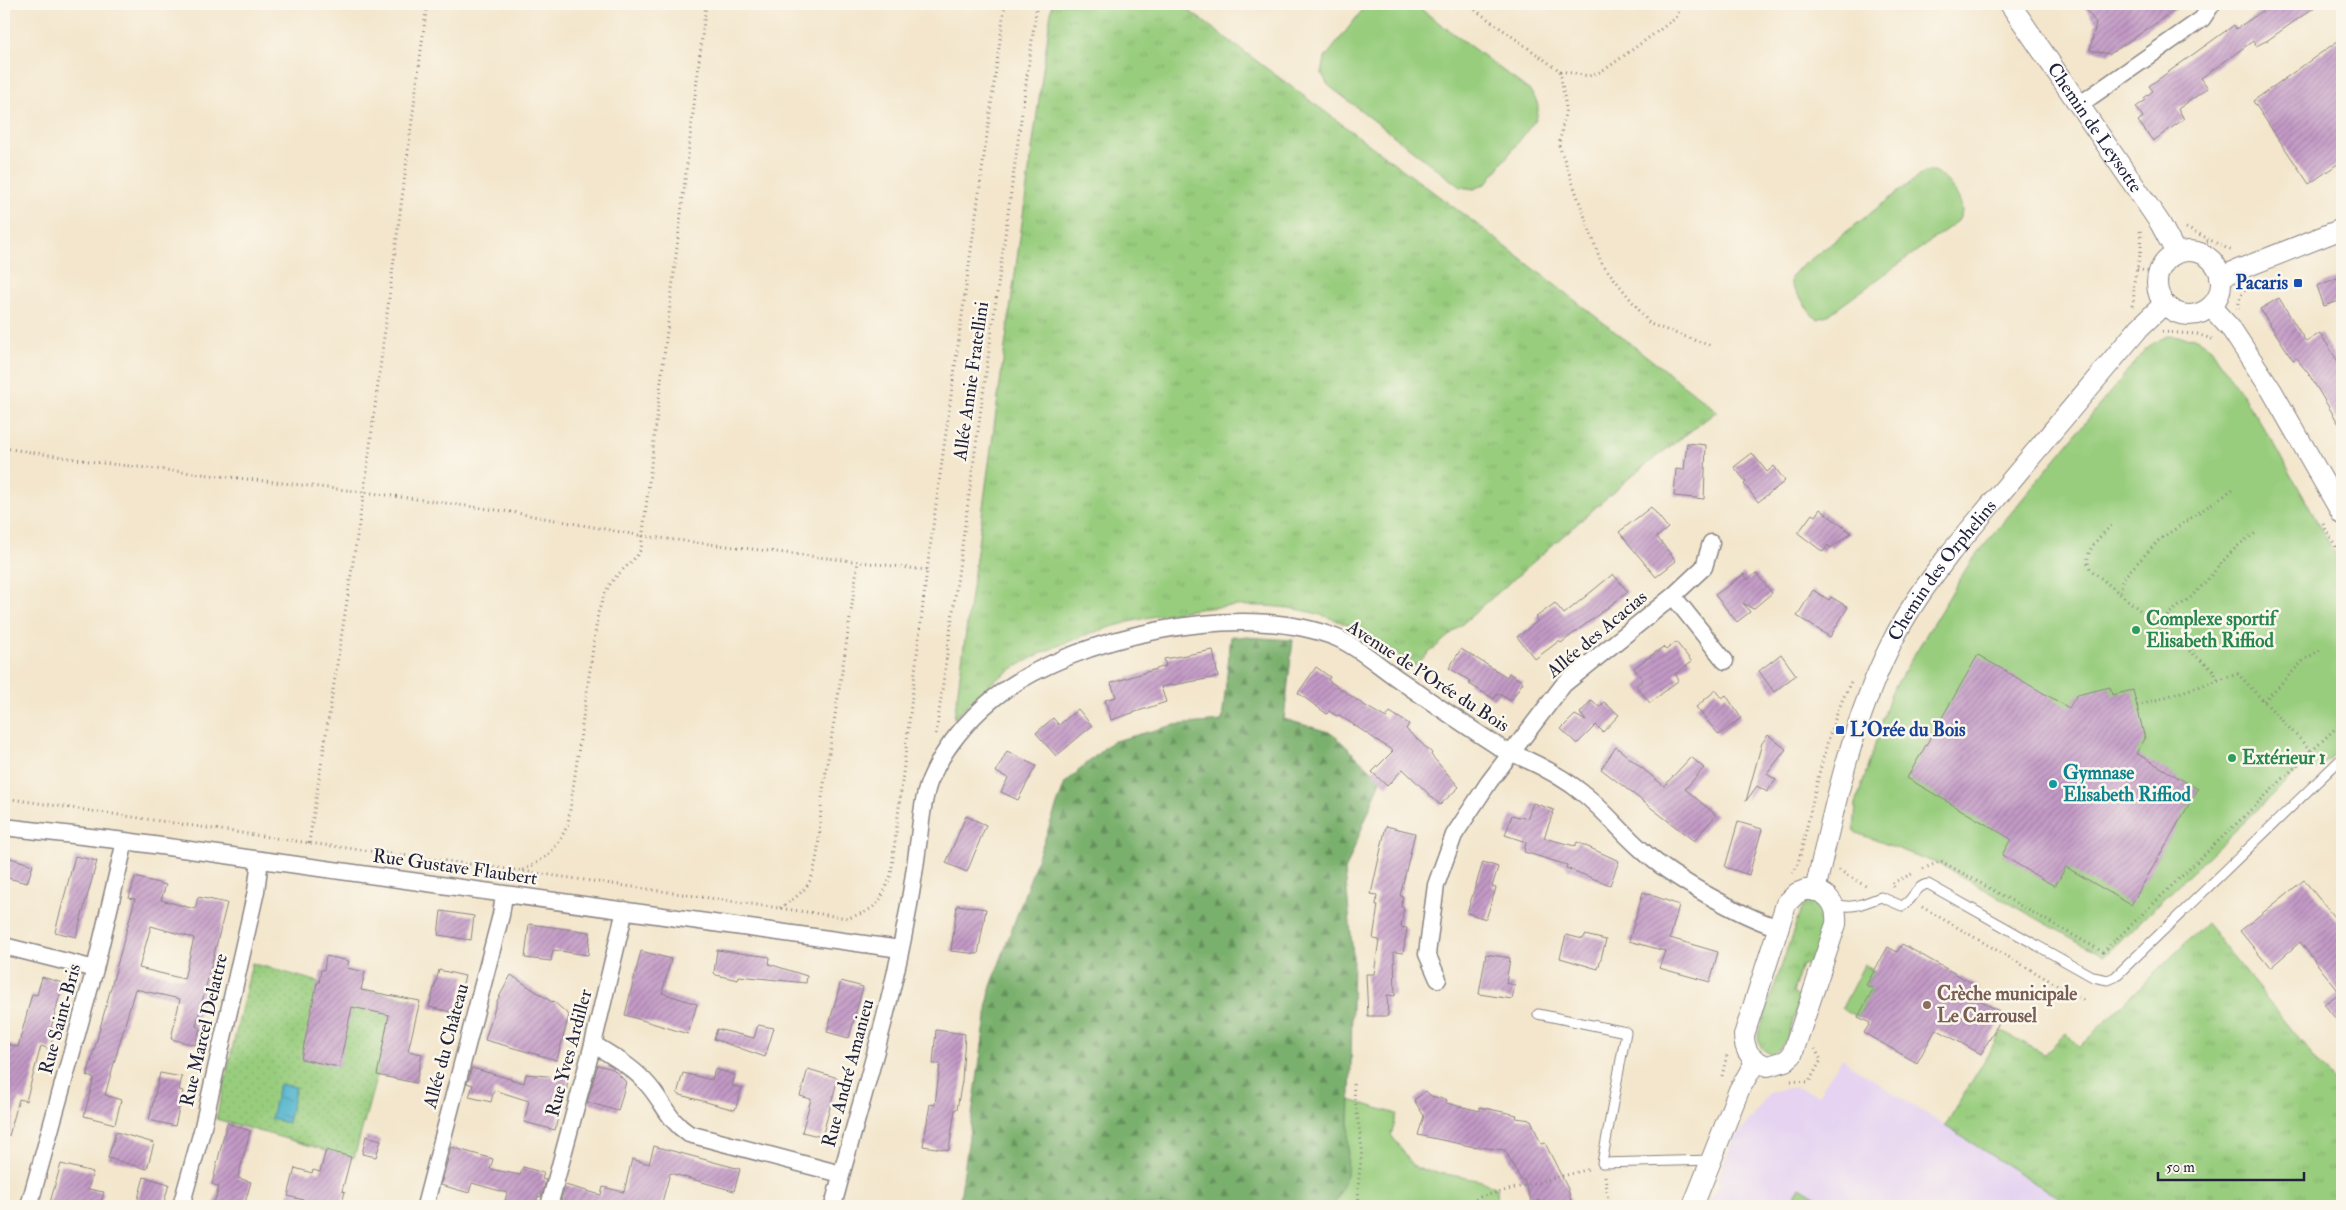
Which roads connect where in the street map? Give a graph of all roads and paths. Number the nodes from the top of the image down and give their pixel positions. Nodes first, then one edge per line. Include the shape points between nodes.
1 (427, 4) edge
2 (706, 4) edge
3 (1005, 4) edge
4 (1037, 4) edge
5 (1467, 4) edge
6 (1682, 4) edge
7 (2010, 4) edge
8 (2212, 4) edge
9 (1560, 71) junction
10 (2079, 105) junction
11 (2184, 227) dead end
12 (2342, 229) edge
13 (2210, 240) dead end
14 (2176, 254) junction
15 (2138, 269) dead end
16 (2158, 274) junction
17 (2220, 276) junction
18 (2164, 304) junction
19 (2210, 307) junction
20 (2159, 332) dead end
21 (2216, 340) dead end
22 (1711, 346) dead end
23 (4, 448) edge
24 (2335, 486) edge
25 (2233, 489) dead end
26 (364, 492) junction
27 (2342, 514) edge
28 (2318, 516) dead end
29 (2111, 526) dead end
30 (2258, 532) dead end
31 (644, 536) junction
32 (1711, 542) dead end
33 (2342, 558) edge
34 (858, 561) junction
35 (927, 570) junction
36 (2121, 593) junction
37 (1673, 596) junction
38 (2166, 631) junction
39 (2324, 648) dead end
40 (1725, 661) dead end
41 (2217, 681) junction
42 (2264, 701) junction
43 (2137, 706) dead end
44 (2342, 722) edge
45 (2312, 752) junction
46 (1511, 753) junction
47 (941, 758) junction
48 (2342, 758) edge
49 (4, 798) edge
50 (4, 827) edge
51 (125, 841) junction
52 (309, 844) junction
53 (260, 860) junction
54 (1841, 870) dead end
55 (522, 871) junction
56 (1900, 879) dead end
57 (1815, 891) junction
58 (1874, 891) dead end
59 (504, 895) junction
60 (1832, 901) junction
61 (780, 908) junction
62 (1917, 908) dead end
63 (625, 910) junction
64 (1779, 928) junction
65 (4, 946) edge
66 (900, 949) junction
67 (94, 969) junction
68 (1438, 979) dead end
69 (2085, 1001) dead end
70 (1538, 1014) dead end
71 (593, 1044) junction
72 (1756, 1061) junction
73 (1353, 1084) dead end
74 (1711, 1160) junction
75 (1602, 1163) junction
76 (841, 1174) junction
77 (29, 1206) edge
78 (181, 1206) edge
79 (425, 1206) edge
80 (549, 1206) edge
81 (832, 1206) edge
82 (1359, 1206) edge
83 (1462, 1206) edge
84 (1609, 1206) edge
85 (1693, 1206) edge

1 - 26 path
2 - 31 path
3 - 35 path
4 - 47 path, Allée Annie Fratellini via 933,752
5 - 9 path
6 - 9 path via 1676,18 1603,71 1589,76
7 - 10 street, Chemin de Leysotte
8 - 10 street via 2202,19
9 - 22 path via 1566,108 1559,145 1601,262 1650,324
10 - 14 street, Chemin de Leysotte via 2160,223
11 - 13 path
12 - 17 street
14 - 16 street via 2168,259
14 - 17 street via 2184,251 2209,258
15 - 16 path
16 - 18 street via 2156,285
17 - 19 street via 2217,298
18 - 19 street via 2182,315 2192,315
18 - 57 street, Chemin des Orphelins via 2140,327 1924,587 1891,643 1851,743
19 - 24 street via 2232,330
20 - 21 path via 2197,334
23 - 26 path via 102,463
24 - 27 street
25 - 36 path via 2160,540 2126,575
26 - 31 path via 511,512
26 - 52 path
28 - 33 path
29 - 36 path via 2091,548 2087,560 2091,570
30 - 38 path via 2237,545 2203,586 2167,616 2164,620
31 - 34 path
31 - 55 path via 635,560 614,578 605,592 598,613 568,824 559,845 543,861
32 - 37 street, Allée des Acacias via 1704,568
34 - 35 path
34 - 61 path via 823,792 816,860 812,877 804,890
35 - 61 path via 891,875 882,898 868,912 848,918
36 - 38 path
37 - 40 street, Allée des Acacias
37 - 46 street, Allée des Acacias via 1564,684
38 - 41 path via 2214,671
39 - 42 path via 2304,660
41 - 42 path via 2238,674
41 - 43 path
42 - 45 path
44 - 45 path
45 - 56 path via 2103,952 1942,862
46 - 47 street, Avenue de l'Orée du Bois via 1338,639 1287,624 1234,621 1145,633 1093,648 1029,675 994,698 968,723
46 - 64 street, Avenue de l'Orée du Bois via 1584,794 1643,852 1668,870 1704,892
46 - 68 street, Allée des Acacias via 1454,835 1436,885 1427,954
47 - 66 street, Avenue de l'Orée du Bois via 929,782 923,805
48 - 60 lane via 2108,980 2093,977 1928,884 1922,885 1902,906 1882,897 1859,905 1846,906
49 - 52 path
50 - 51 street, Rue Gustave Flaubert
51 - 53 street, Rue Gustave Flaubert
51 - 67 street, Rue Saint-Bris
52 - 55 path
53 - 59 street, Rue Gustave Flaubert
53 - 78 street, Rue Marcel Delattre via 256,891 202,1131
54 - 58 path
55 - 61 path
57 - 60 street
57 - 64 street via 1805,890 1791,898
59 - 63 street, Rue Gustave Flaubert
59 - 79 street, Allée du Château
60 - 72 street via 1836,908 1836,924 1792,1055 1777,1065 1768,1066
62 - 69 path via 1919,905
63 - 66 street, Rue Gustave Flaubert
63 - 71 street, Rue Yves Ardiller
64 - 72 street via 1744,1035 1746,1050
65 - 67 street
66 - 76 street, Rue André Amanieu via 893,986
67 - 77 street, Rue Saint-Bris
70 - 75 lane via 1626,1032
71 - 76 street via 632,1067 675,1124 689,1134
71 - 80 street, Rue Yves Ardiller
72 - 74 street via 1739,1090
73 - 82 path via 1362,1149
74 - 75 lane
74 - 85 street
75 - 83 path via 1590,1169 1480,1197
75 - 84 path
76 - 81 street, Rue André Amanieu

